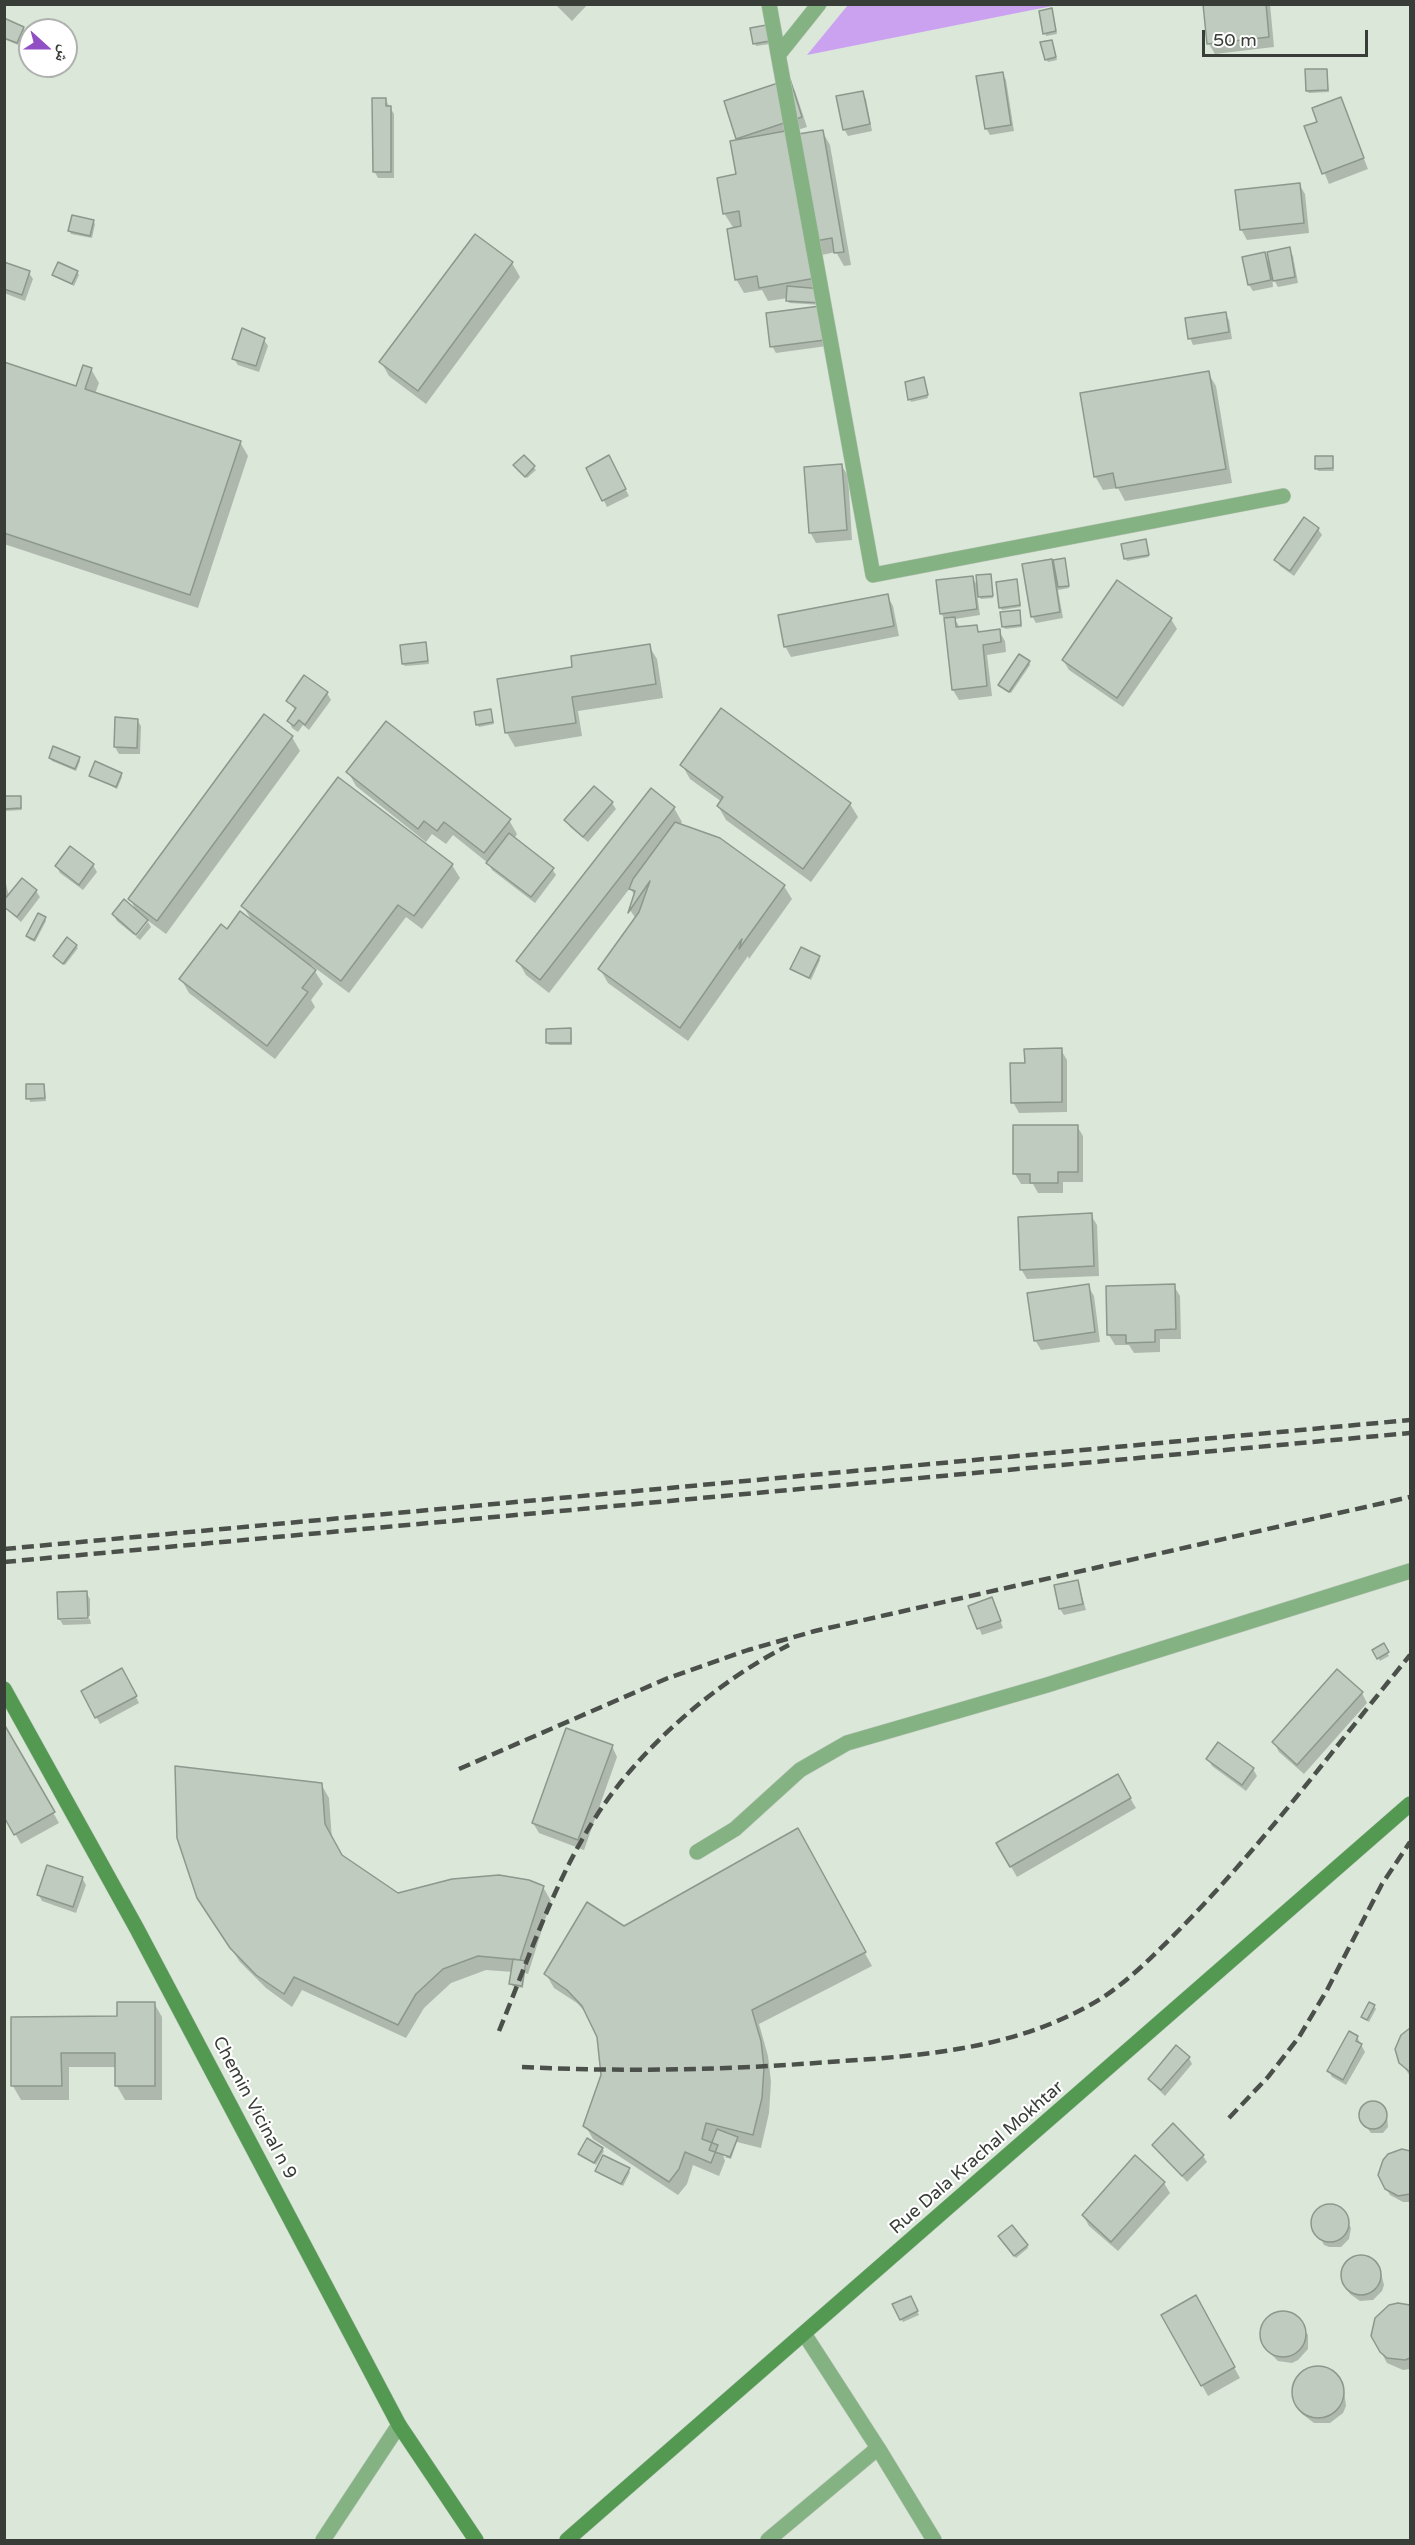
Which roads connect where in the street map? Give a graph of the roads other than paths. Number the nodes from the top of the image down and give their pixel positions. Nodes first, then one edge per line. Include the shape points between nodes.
1 (769, 4) edge
2 (819, 4) edge
3 (779, 54) junction
4 (1283, 496) dead end
5 (1410, 1571) edge
6 (4, 1689) edge
7 (1410, 1804) edge
8 (697, 1852) dead end
9 (805, 2335) junction
10 (399, 2424) junction
11 (878, 2448) junction
12 (323, 2541) edge
13 (476, 2541) edge
14 (567, 2541) edge
15 (768, 2541) edge
16 (934, 2541) edge

1 - 3 street
2 - 3 street
3 - 4 street via 873,575
5 - 8 street via 847,1743 800,1770 735,1829
6 - 10 street, Chemin Vicinal n 9 via 137,1929
7 - 9 street, Rue Dala Krachal Mokhtar
9 - 11 street
9 - 14 street, Rue Dala Krachal Mokhtar
10 - 12 street
10 - 13 street, Chemin Vicinal n 9
11 - 15 street
11 - 16 street

